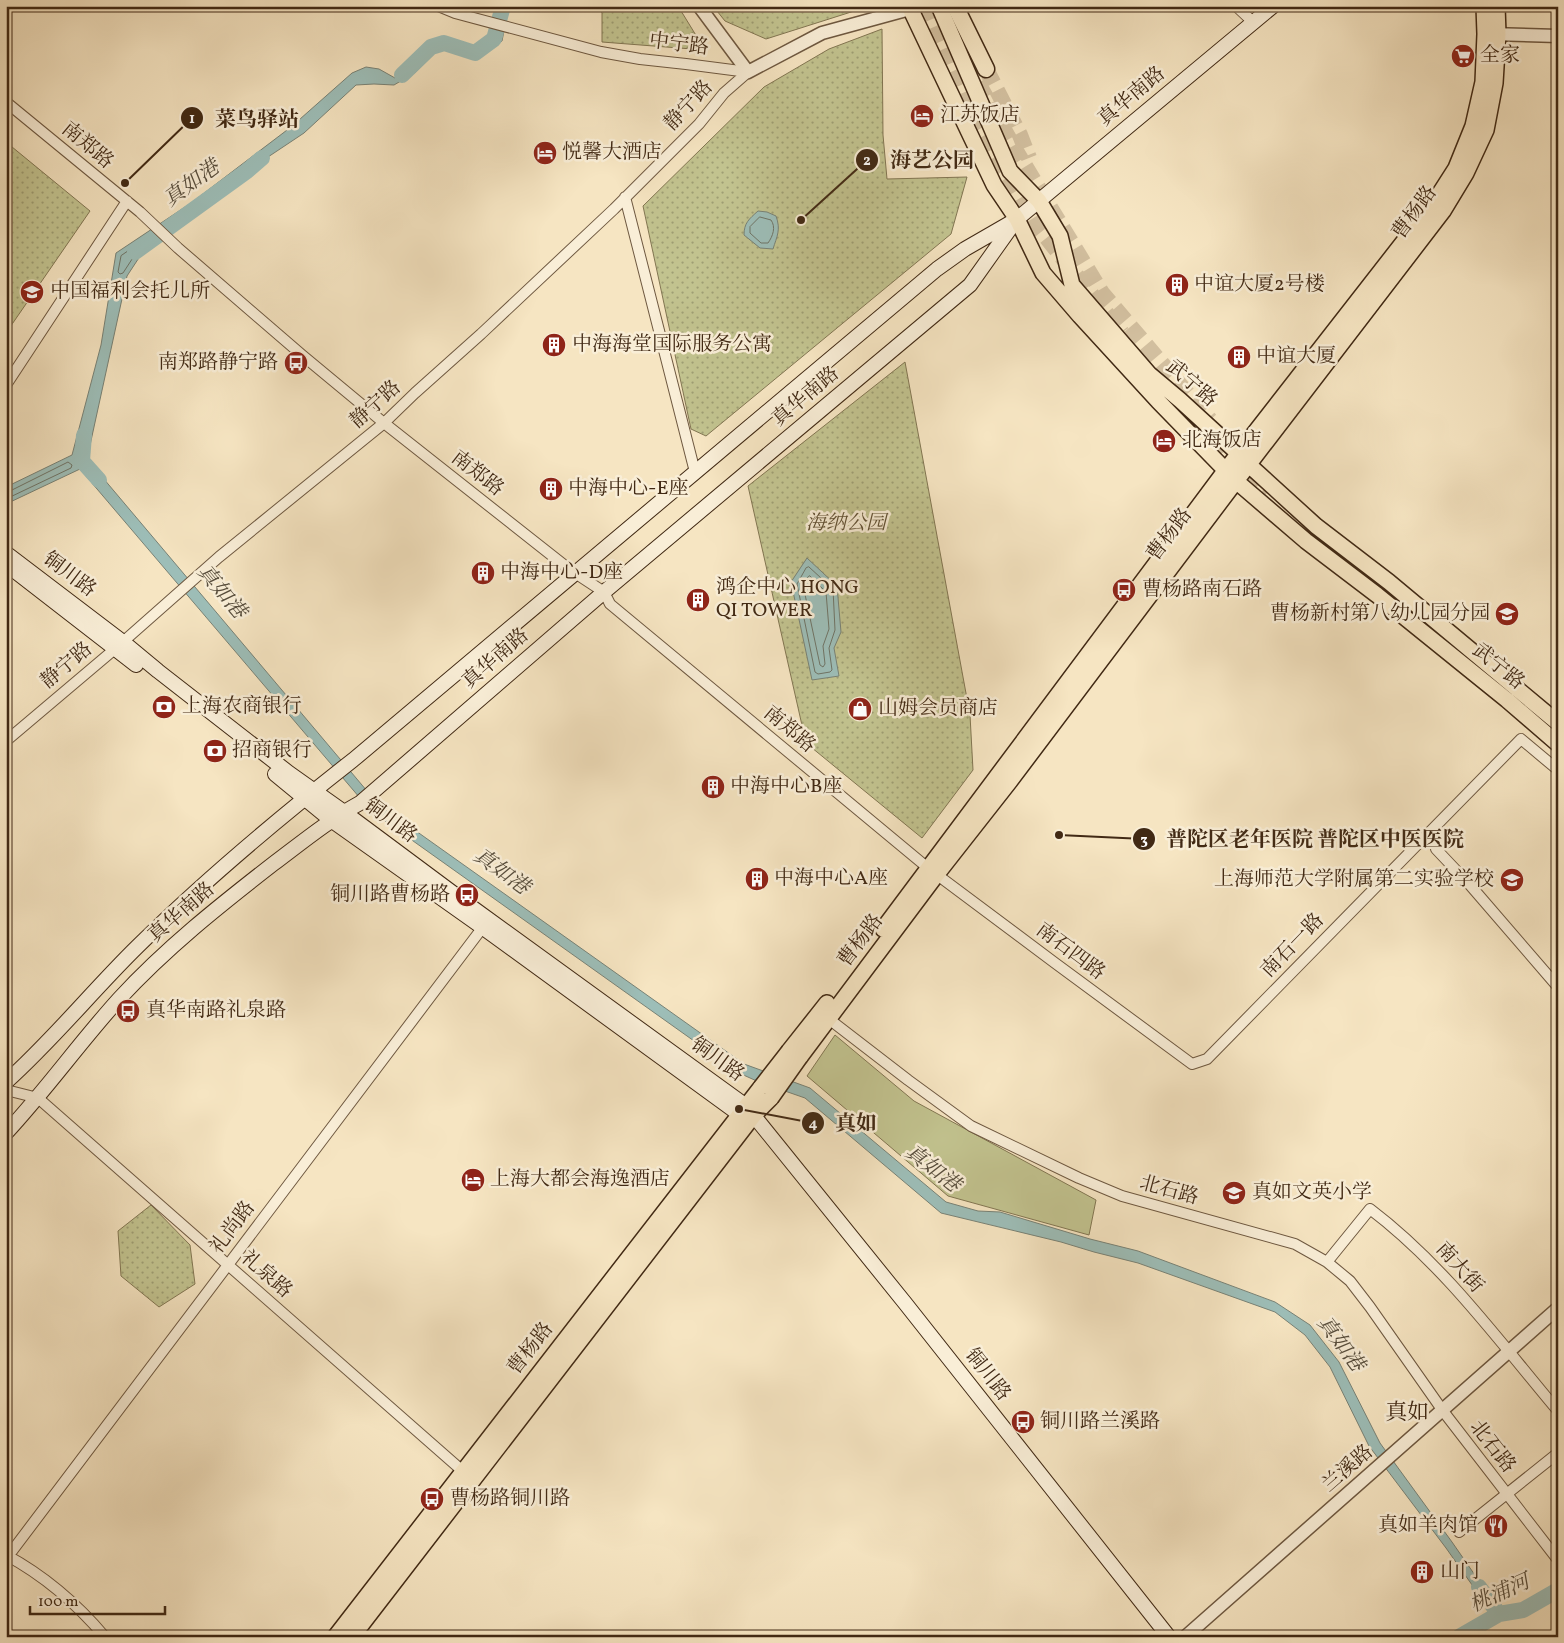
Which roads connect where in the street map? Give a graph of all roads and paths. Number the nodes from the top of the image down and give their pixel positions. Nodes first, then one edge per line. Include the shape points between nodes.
1 (438, 6) edge
2 (699, 6) edge
3 (939, 6) edge
4 (955, 6) edge
5 (1236, 6) edge
6 (1273, 6) edge
7 (1484, 6) edge
8 (1497, 6) edge
9 (909, 8) edge
10 (1253, 22) junction
11 (1491, 34) junction
12 (1558, 36) edge
13 (986, 69) tunnel mouth
14 (748, 72) junction
15 (6, 102) edge
16 (625, 197) junction
17 (1040, 200) junction
18 (127, 201) junction
19 (1017, 219) junction
20 (6, 385) edge
21 (384, 424) junction
22 (1238, 453) junction
23 (1249, 465) junction
24 (695, 472) junction
25 (1230, 476) junction
26 (6, 553) edge
27 (6, 565) edge
28 (575, 573) junction
29 (604, 592) junction
30 (119, 645) junction
31 (1558, 723) edge
32 (6, 741) edge
33 (1558, 744) edge
34 (1558, 770) edge
35 (309, 794) junction
36 (344, 812) junction
37 (331, 820) junction
38 (1436, 849) dead end
39 (933, 871) junction
40 (485, 923) junction
41 (1558, 987) edge
42 (824, 1015) junction
43 (1192, 1064) joint
44 (6, 1082) edge
45 (6, 1090) edge
46 (38, 1098) junction
47 (746, 1112) junction
48 (6, 1133) edge
49 (1327, 1262) junction
50 (228, 1264) junction
51 (1558, 1308) edge
52 (1508, 1352) junction
53 (1443, 1411) junction
54 (1558, 1411) edge
55 (1558, 1453) edge
56 (468, 1475) junction
57 (1507, 1494) junction
58 (1459, 1532) dead end
59 (7, 1557) edge
60 (1558, 1560) edge
61 (105, 1637) edge
62 (335, 1637) edge
63 (352, 1637) edge
64 (1169, 1637) edge
65 (1185, 1637) edge

1 - 14 street, 中宁路 via 601,52
2 - 14 street
3 - 17 main road, 武宁路 via 1010,171
4 - 13 highway
5 - 10 street
6 - 10 main road, 真华南路
7 - 11 main road, 曹杨路
8 - 11 main road, 曹杨路
9 - 14 street via 822,33
9 - 19 main road, 武宁路 via 994,185
10 - 17 main road, 真华南路
11 - 12 street
11 - 22 main road, 曹杨路 via 1474,126 1456,168 1433,204
11 - 23 main road, 曹杨路 via 1495,83 1486,130 1466,173 1443,211
14 - 16 street, 静宁路
15 - 18 street, 南郑路
16 - 21 street, 静宁路
16 - 24 street
17 - 19 main road, 真华南路
17 - 22 main road, 武宁路 via 1060,236 1072,285 1150,374
18 - 20 street
18 - 21 street, 南郑路
19 - 24 main road, 真华南路 via 937,269
19 - 25 main road, 武宁路 via 1043,273
19 - 29 main road, 真华南路 via 970,285
21 - 28 street, 南郑路
21 - 30 street, 静宁路 via 219,557
22 - 23 main road, 武宁路
22 - 25 main road, 曹杨路
23 - 25 main road, 曹杨路
23 - 31 main road, 武宁路 via 1316,526 1389,582
24 - 28 main road, 真华南路
25 - 33 main road, 武宁路
25 - 39 main road, 曹杨路 via 1010,781
26 - 30 main road, 铜川路
27 - 30 main road, 铜川路
28 - 29 street, 南郑路
28 - 35 main road, 真华南路
29 - 36 main road, 真华南路 via 360,803
29 - 39 street, 南郑路 via 610,604
30 - 32 street, 静宁路
30 - 35 main road, 铜川路
34 - 43 street, 南石一路 via 1521,739 1207,1059
35 - 36 main road, 铜川路
35 - 37 main road, 铜川路
35 - 44 main road, 真华南路 via 138,946
36 - 37 main road, 真华南路
36 - 40 main road, 铜川路
37 - 40 main road, 铜川路
37 - 46 main road, 真华南路 via 206,916 156,962 119,1000
38 - 41 street
39 - 42 main road, 曹杨路
39 - 43 street, 南石四路
40 - 47 main road, 铜川路
40 - 50 street, 礼尚路
42 - 47 main road, 曹杨路, bridge via 766,1092
42 - 49 street, 北石路 via 971,1126 1122,1196 1295,1244
45 - 46 street, 礼泉路
46 - 48 main road, 真华南路
46 - 50 street, 礼泉路
47 - 56 main road, 曹杨路
47 - 64 main road, 铜川路 via 905,1303
49 - 52 street, 南大街 via 1370,1209 1426,1257
49 - 53 street, 北石路 via 1350,1281
50 - 56 street, 礼泉路
50 - 59 street, 礼尚路
51 - 52 street, 兰溪路
52 - 53 street, 兰溪路
52 - 54 street, 南大街
53 - 57 street, 北石路
53 - 65 street, 兰溪路
55 - 57 street
56 - 62 main road, 曹杨路
56 - 63 main road, 曹杨路
57 - 58 street
57 - 60 street, 北石路
59 - 61 street via 47,1582 90,1619

